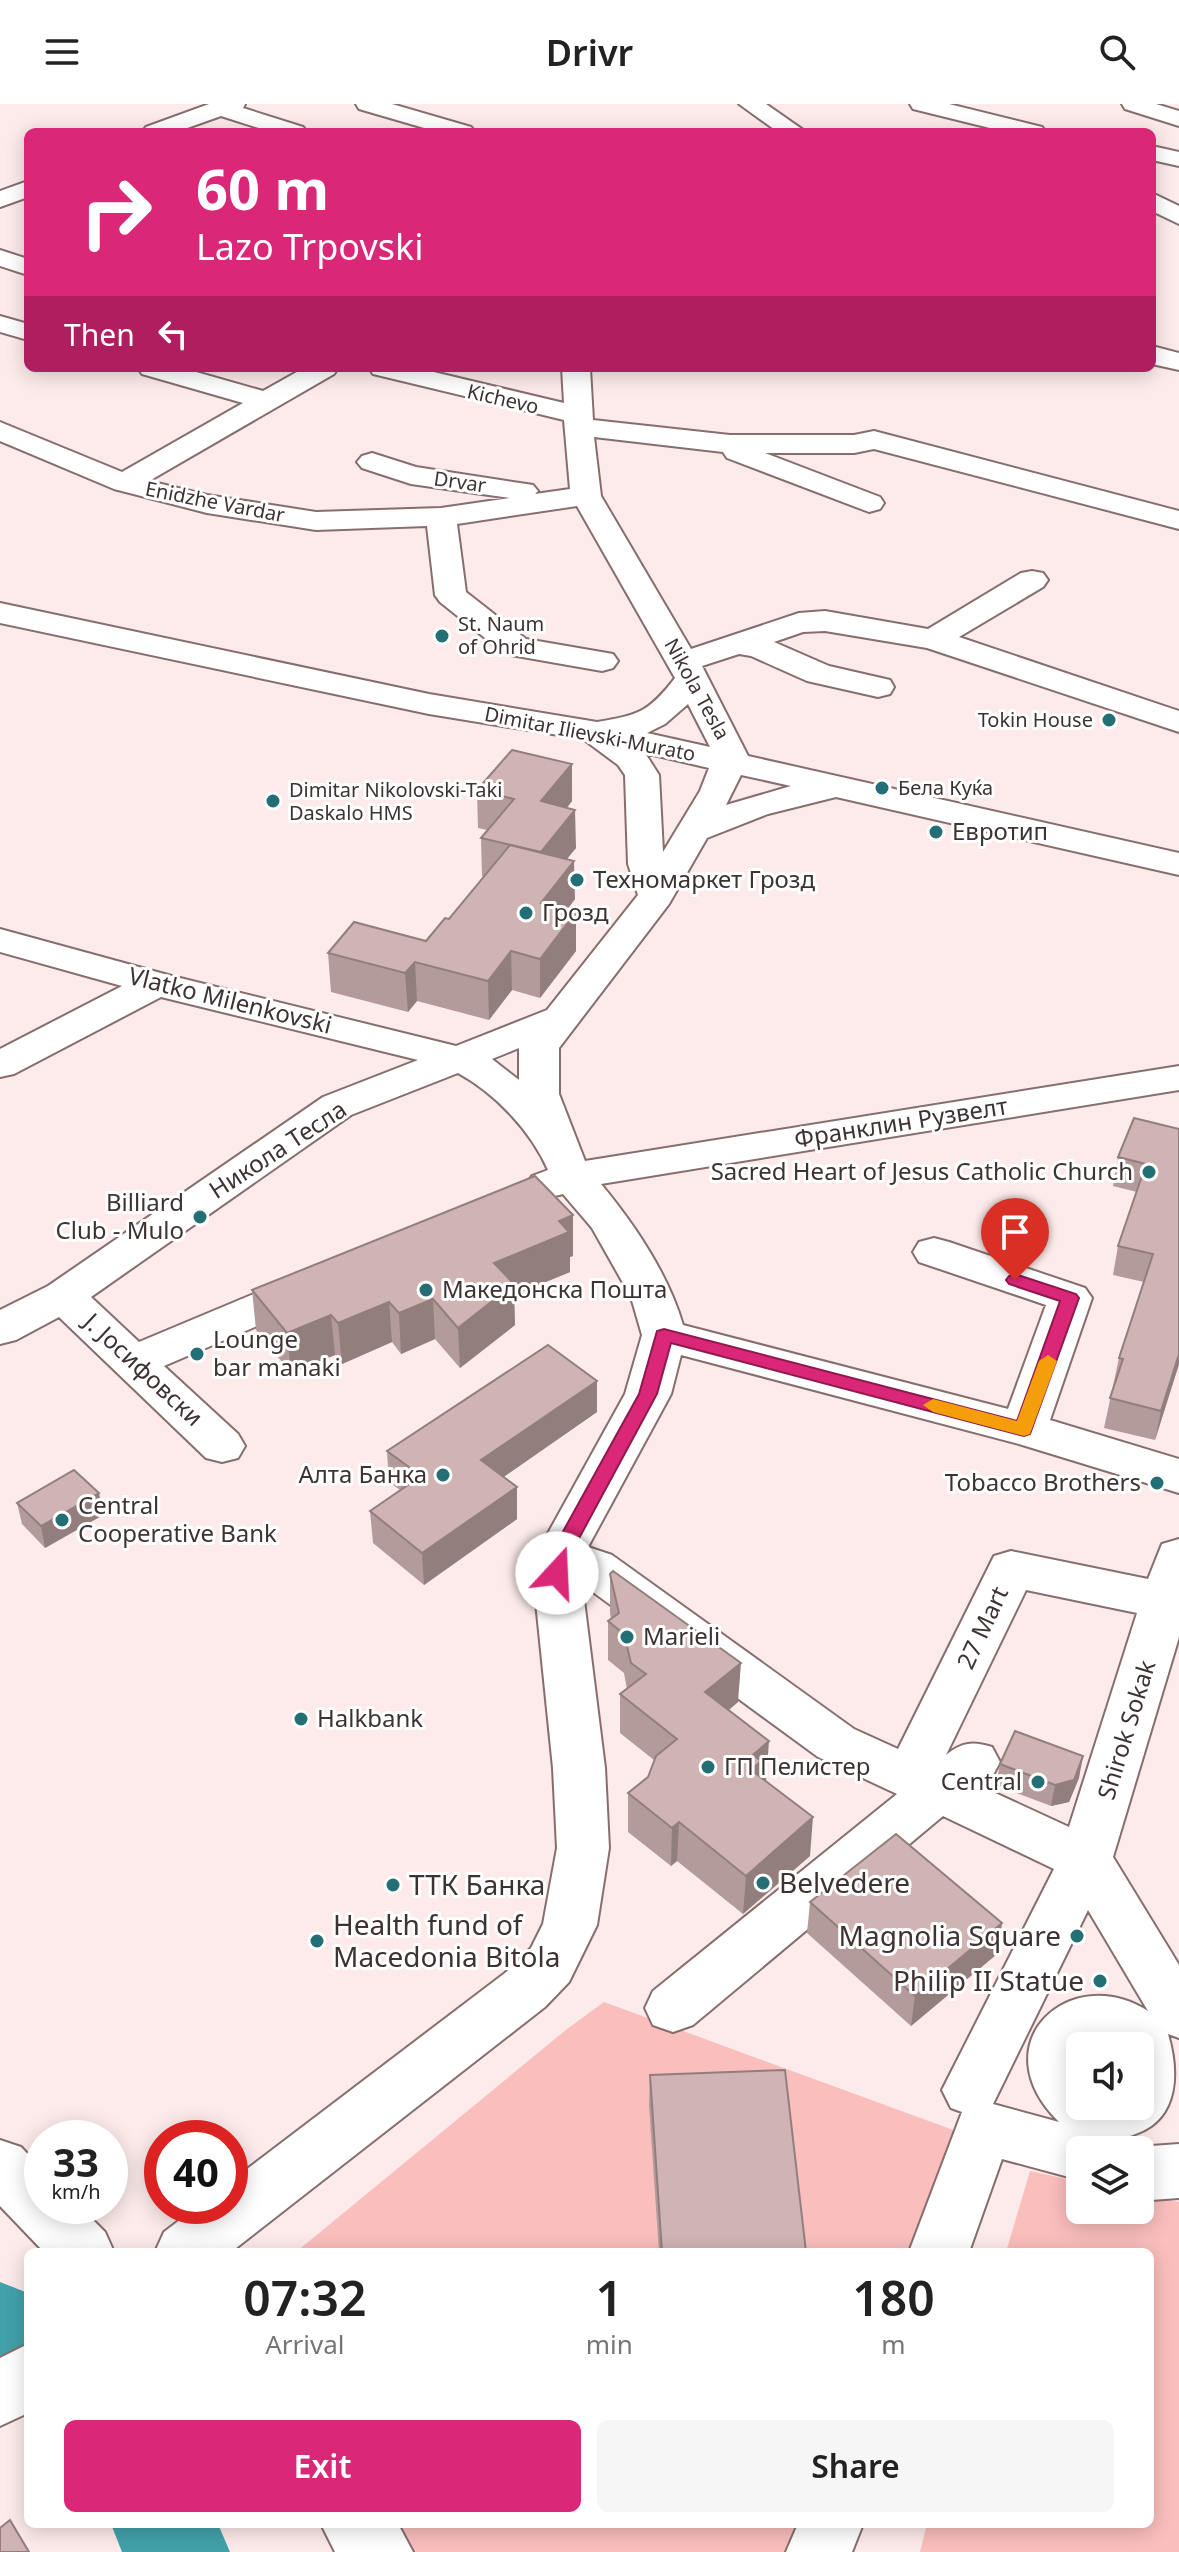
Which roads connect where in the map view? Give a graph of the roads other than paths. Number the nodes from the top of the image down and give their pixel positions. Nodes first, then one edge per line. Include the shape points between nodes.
1 (367, 104) edge
2 (921, 104) edge
3 (1133, 104) edge
4 (895, 105) edge
5 (226, 106) edge
6 (743, 109) edge
7 (983, 119) edge
8 (1179, 119) edge
9 (165, 128) edge
10 (284, 128) edge
11 (449, 128) edge
12 (785, 128) edge
13 (1018, 128) edge
14 (1156, 154) edge
15 (1179, 159) edge
16 (1156, 184) edge
17 (24, 190) edge
18 (1179, 198) edge
19 (0, 201) edge
20 (1156, 203) edge
21 (24, 207) edge
22 (1179, 217) edge
23 (0, 258) edge
24 (24, 266) edge
25 (0, 324) edge
26 (24, 331) edge
27 (166, 372) edge
28 (317, 372) edge
29 (398, 372) edge
30 (576, 372) edge
31 (266, 401) junction
32 (578, 421) junction
33 (0, 431) edge
34 (730, 444) junction
35 (372, 462) dead end
36 (124, 483) junction
37 (586, 496) junction
38 (547, 501) junction
39 (869, 503) dead end
40 (441, 517) junction
41 (1179, 520) edge
42 (1032, 580) dead end
43 (0, 613) edge
44 (933, 639) junction
45 (737, 644) junction
46 (602, 661) dead end
47 (687, 670) junction
48 (878, 687) dead end
49 (1179, 722) edge
50 (588, 730) junction
51 (730, 763) junction
52 (838, 789) junction
53 (692, 832) junction
54 (1179, 864) edge
55 (656, 896) junction
56 (0, 940) edge
57 (156, 984) junction
58 (559, 1019) junction
59 (462, 1059) junction
60 (0, 1065) edge
61 (1179, 1078) edge
62 (563, 1157) junction
63 (512, 1200) edge
64 (934, 1252) dead end
65 (338, 1274) edge
66 (63, 1296) junction
67 (0, 1329) edge
68 (664, 1335) junction
69 (134, 1361) junction
70 (1024, 1429) junction
71 (222, 1446) dead end
72 (1179, 1476) edge
73 (560, 1555) junction
74 (1174, 1583) edge
75 (937, 1768) junction
76 (1094, 1835) junction
77 (673, 2008) dead end
78 (1003, 2028) junction
79 (1172, 2039) edge
80 (1054, 2049) junction
81 (978, 2109) junction
82 (1126, 2136) edge
83 (1066, 2148) edge
84 (0, 2166) edge
85 (80, 2248) edge
86 (190, 2248) edge
87 (940, 2248) edge
88 (24, 2377) edge
89 (0, 2396) edge
90 (357, 2528) edge
91 (829, 2528) edge
92 (380, 2552) edge
93 (819, 2552) edge

1 - 11 street
2 - 7 street
3 - 8 street
4 - 7 street
5 - 9 street
5 - 10 street
6 - 12 street
7 - 13 street
14 - 15 street
16 - 18 street
17 - 19 street
19 - 21 street
20 - 22 street
23 - 24 street
25 - 26 street
27 - 31 street
28 - 31 street
29 - 32 street, Kichevo
30 - 32 street, Nikola Tesla
31 - 36 street
32 - 34 street, Kichevo
32 - 37 street, Nikola Tesla
33 - 36 street, Enidzhe Vardar
34 - 39 street via 740,455
34 - 41 street, Kichevo via 896,443
35 - 38 street, Drvar via 411,475 535,493
36 - 40 street, Enidzhe Vardar via 207,504 316,521
37 - 38 street, Enidzhe Vardar
37 - 47 street, Nikola Tesla
38 - 40 street, Enidzhe Vardar
40 - 46 street via 451,595 516,647
42 - 44 street
43 - 50 street, Dimitar Ilievski-Murato via 429,704
44 - 45 street via 811,621
44 - 49 street
45 - 47 street
45 - 48 street via 758,647 819,674
47 - 50 street via 676,700 650,722 627,730
47 - 51 street, Nikola Tesla via 727,744
50 - 51 street, Dimitar Ilievski-Murato
50 - 55 street via 631,758 642,775 646,864
51 - 52 street, Dimitar Ilievski-Murato
51 - 53 street, Nikola Tesla
52 - 53 street via 745,808
52 - 54 street, Dimitar Ilievski-Murato
53 - 55 street, Nikola Tesla
55 - 58 street, Nikola Tesla
56 - 57 street, Vlatko Milenkovski
57 - 59 street, Vlatko Milenkovski
57 - 60 street
58 - 59 street, Nikola Tesla
58 - 62 street via 539,1047 539,1094
59 - 62 street via 491,1075
59 - 66 street, Никола Тесла via 337,1106
61 - 62 street, Франклин Рузвелт via 747,1147
62 - 63 street, Франклин Рузвелт
62 - 68 street via 609,1221 653,1297
64 - 70 street via 1070,1298
65 - 69 street
66 - 67 street, Никола Тесла
66 - 69 street, Ј. Јосифовски
68 - 70 street
68 - 73 street via 648,1394
69 - 71 street, Ј. Јосифовски
70 - 72 street
73 - 75 street via 595,1568 836,1743
73 - 86 street via 557,1573 583,1848 570,1925 550,1965 525,1990
74 - 75 street, 27 Mart via 1011,1569
74 - 76 street, Shirok Sokak
75 - 76 street
75 - 77 street
76 - 78 street, Shirok Sokak
76 - 79 street
78 - 80 street
78 - 81 street, Shirok Sokak
79 - 80 street via 1103,2020 1072,2027
79 - 82 street via 1159,2090
80 - 82 street via 1057,2079 1066,2093
81 - 83 street
81 - 87 street
84 - 85 street
88 - 89 street
90 - 92 street
91 - 93 street

